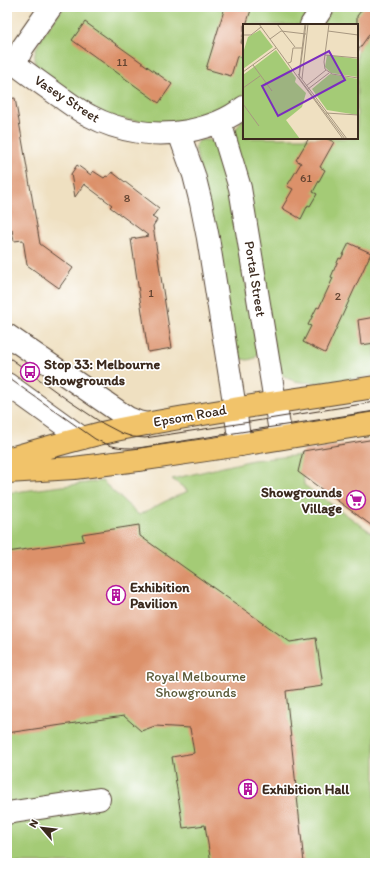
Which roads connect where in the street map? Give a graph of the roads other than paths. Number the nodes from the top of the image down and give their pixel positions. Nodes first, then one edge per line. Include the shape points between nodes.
1 (51, 7) edge
2 (323, 7) edge
3 (312, 24) edge
4 (11, 61) edge
5 (243, 108) edge
6 (220, 122) junction
7 (178, 133) junction
8 (7, 335) edge
9 (7, 384) edge
10 (375, 387) edge
11 (275, 403) junction
12 (235, 408) junction
13 (375, 423) edge
14 (147, 424) junction
15 (82, 438) junction
16 (281, 438) junction
17 (240, 445) junction
18 (7, 459) edge
19 (145, 459) junction
20 (7, 472) edge
21 (99, 799) dead end
22 (7, 813) edge

1 - 4 street
2 - 3 street
4 - 7 street, Vasey Street via 85,114 112,126 150,134
5 - 6 street, Vasey Street
6 - 7 street, Vasey Street
6 - 11 street, Portal Street via 240,188
7 - 12 street via 194,175 201,203
8 - 14 street via 122,414
9 - 15 street
10 - 11 main road, Epsom Road
11 - 12 main road, Epsom Road
11 - 16 street, Portal Street
12 - 14 main road, Epsom Road
12 - 17 street
13 - 16 main road
14 - 15 main road, Epsom Road
15 - 18 main road, Epsom Road
15 - 19 main road via 113,455
16 - 17 main road
17 - 19 main road
19 - 20 main road via 74,468
21 - 22 street

